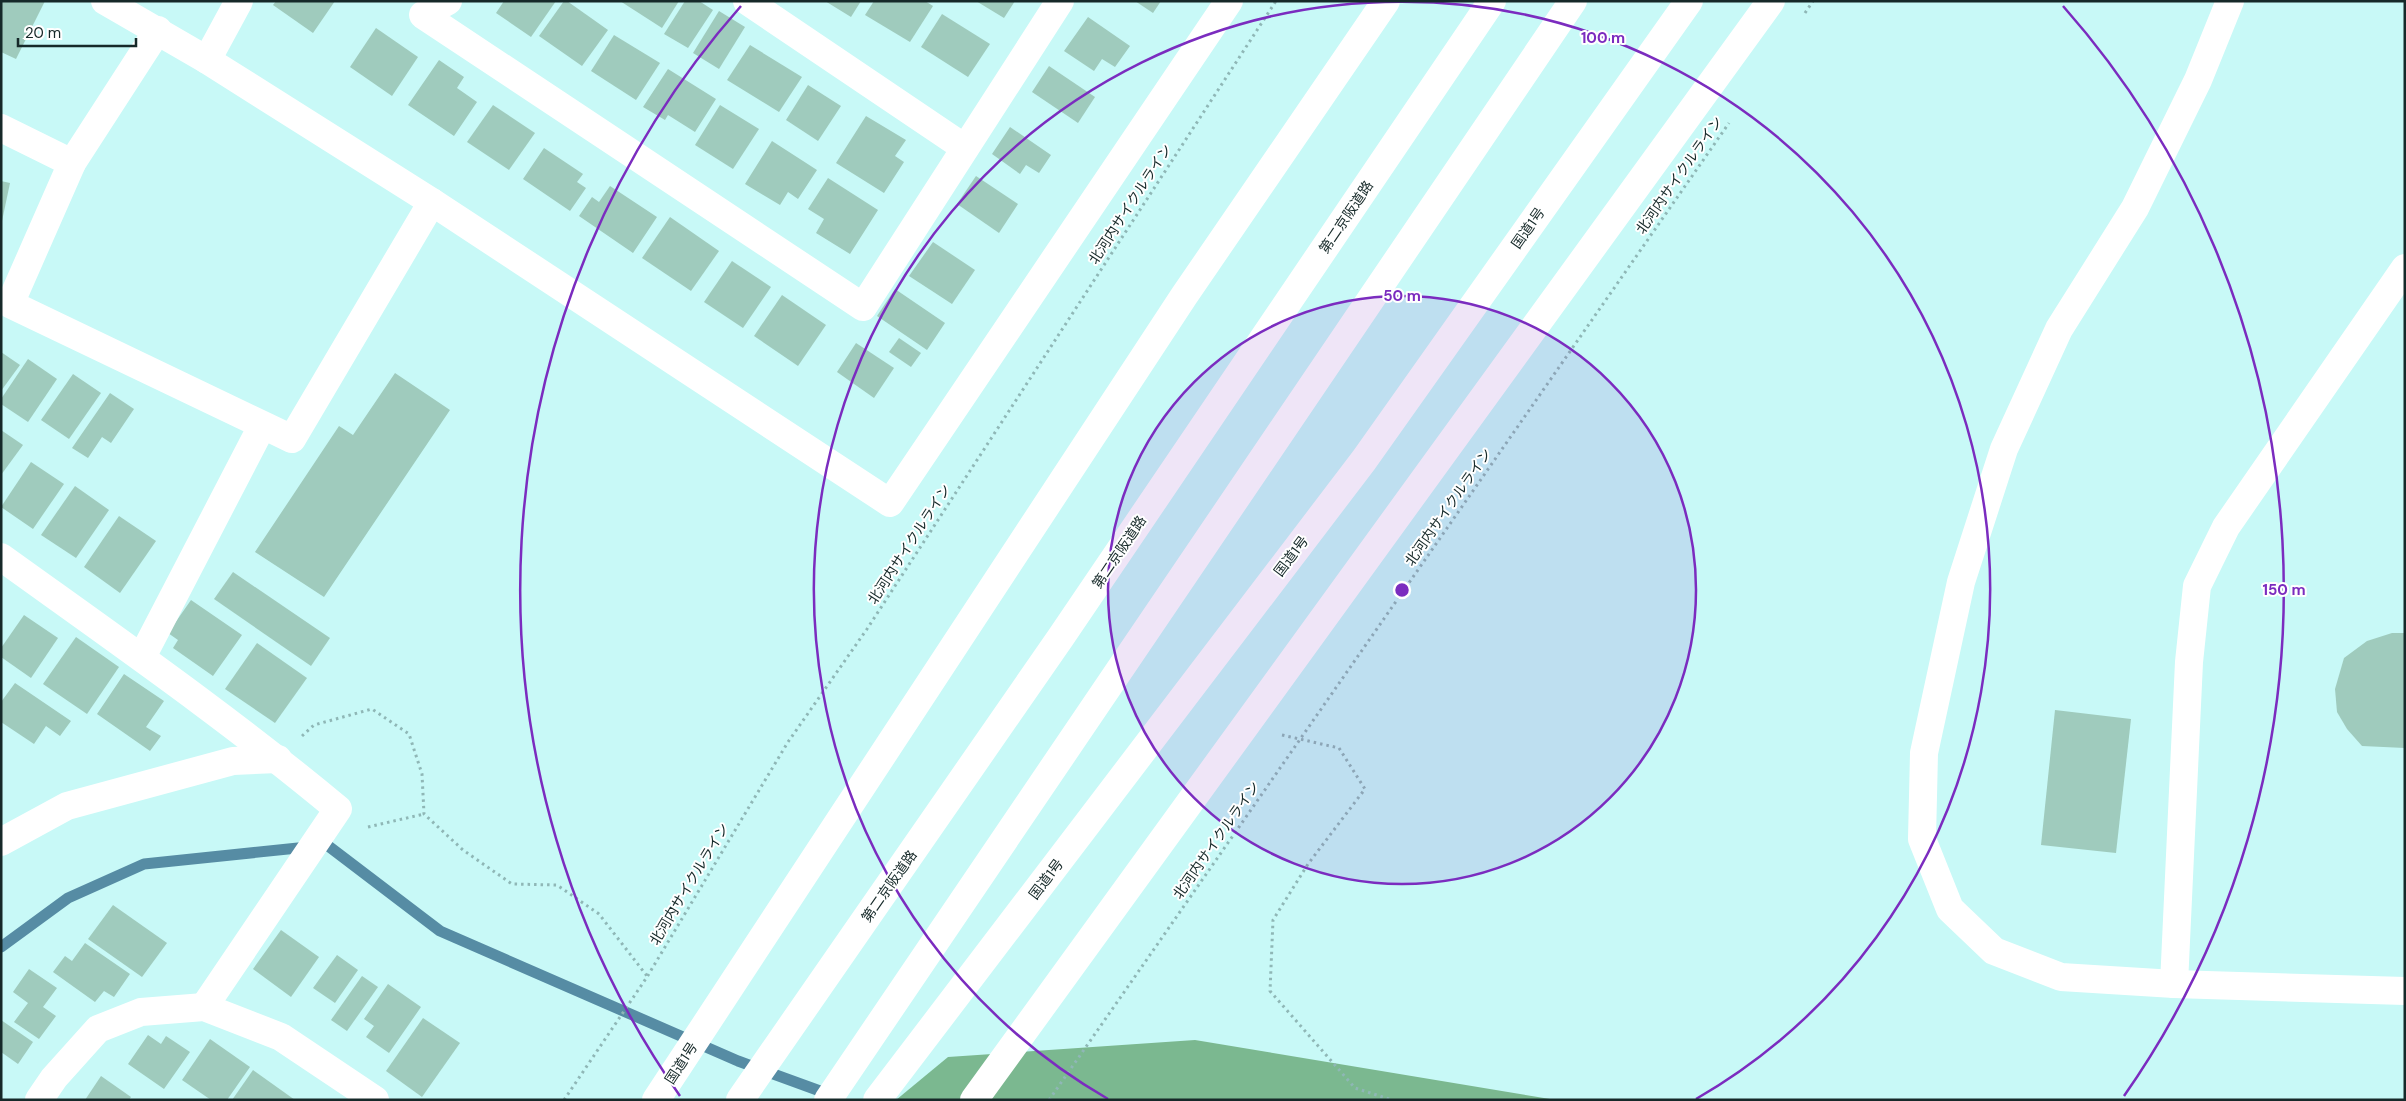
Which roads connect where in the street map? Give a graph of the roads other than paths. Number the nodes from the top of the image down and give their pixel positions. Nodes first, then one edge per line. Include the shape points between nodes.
1 (105, 1) edge
2 (239, 1) edge
3 (448, 1) edge
4 (746, 1) edge
5 (1060, 1) edge
6 (1229, 1) edge
7 (1386, 1) edge
8 (1492, 1) edge
9 (1574, 1) edge
10 (1689, 1) edge
11 (1771, 1) edge
12 (2230, 1) edge
13 (158, 30) junction
14 (207, 60) junction
15 (1, 128) edge
16 (965, 148) junction
17 (72, 163) junction
18 (432, 202) junction
19 (2405, 268) edge
20 (262, 426) junction
21 (1, 557) edge
22 (142, 657) junction
23 (278, 759) junction
24 (1, 842) edge
25 (2174, 984) junction
26 (2405, 990) edge
27 (204, 1007) junction
28 (39, 1100) edge
29 (375, 1100) edge
30 (656, 1100) edge
31 (740, 1100) edge
32 (828, 1100) edge
33 (877, 1100) edge
34 (974, 1100) edge

1 - 13 main road
2 - 14 main road
3 - 16 main road via 423,15 863,307
4 - 16 main road
5 - 16 main road
6 - 18 main road via 890,503
7 - 30 main road, 国道1号 via 1178,304
8 - 31 main road, 第二京阪道路 via 1067,629
9 - 32 main road
10 - 33 main road, 国道1号 via 1364,460
11 - 34 main road
12 - 25 main road via 2198,80 2135,208 2059,329 2004,449 1961,582 1924,753 1922,839 1950,909 1994,951 2061,976
13 - 14 main road
13 - 17 main road
14 - 18 main road
15 - 17 main road
17 - 20 main road via 10,304
18 - 20 main road via 292,439
19 - 25 main road via 2226,527 2197,586 2189,662
20 - 22 main road
21 - 22 main road
22 - 23 main road
23 - 24 main road via 233,760 67,806
23 - 27 main road via 338,810
25 - 26 main road
27 - 28 main road via 141,1012 98,1029 54,1078
27 - 29 main road via 281,1037

